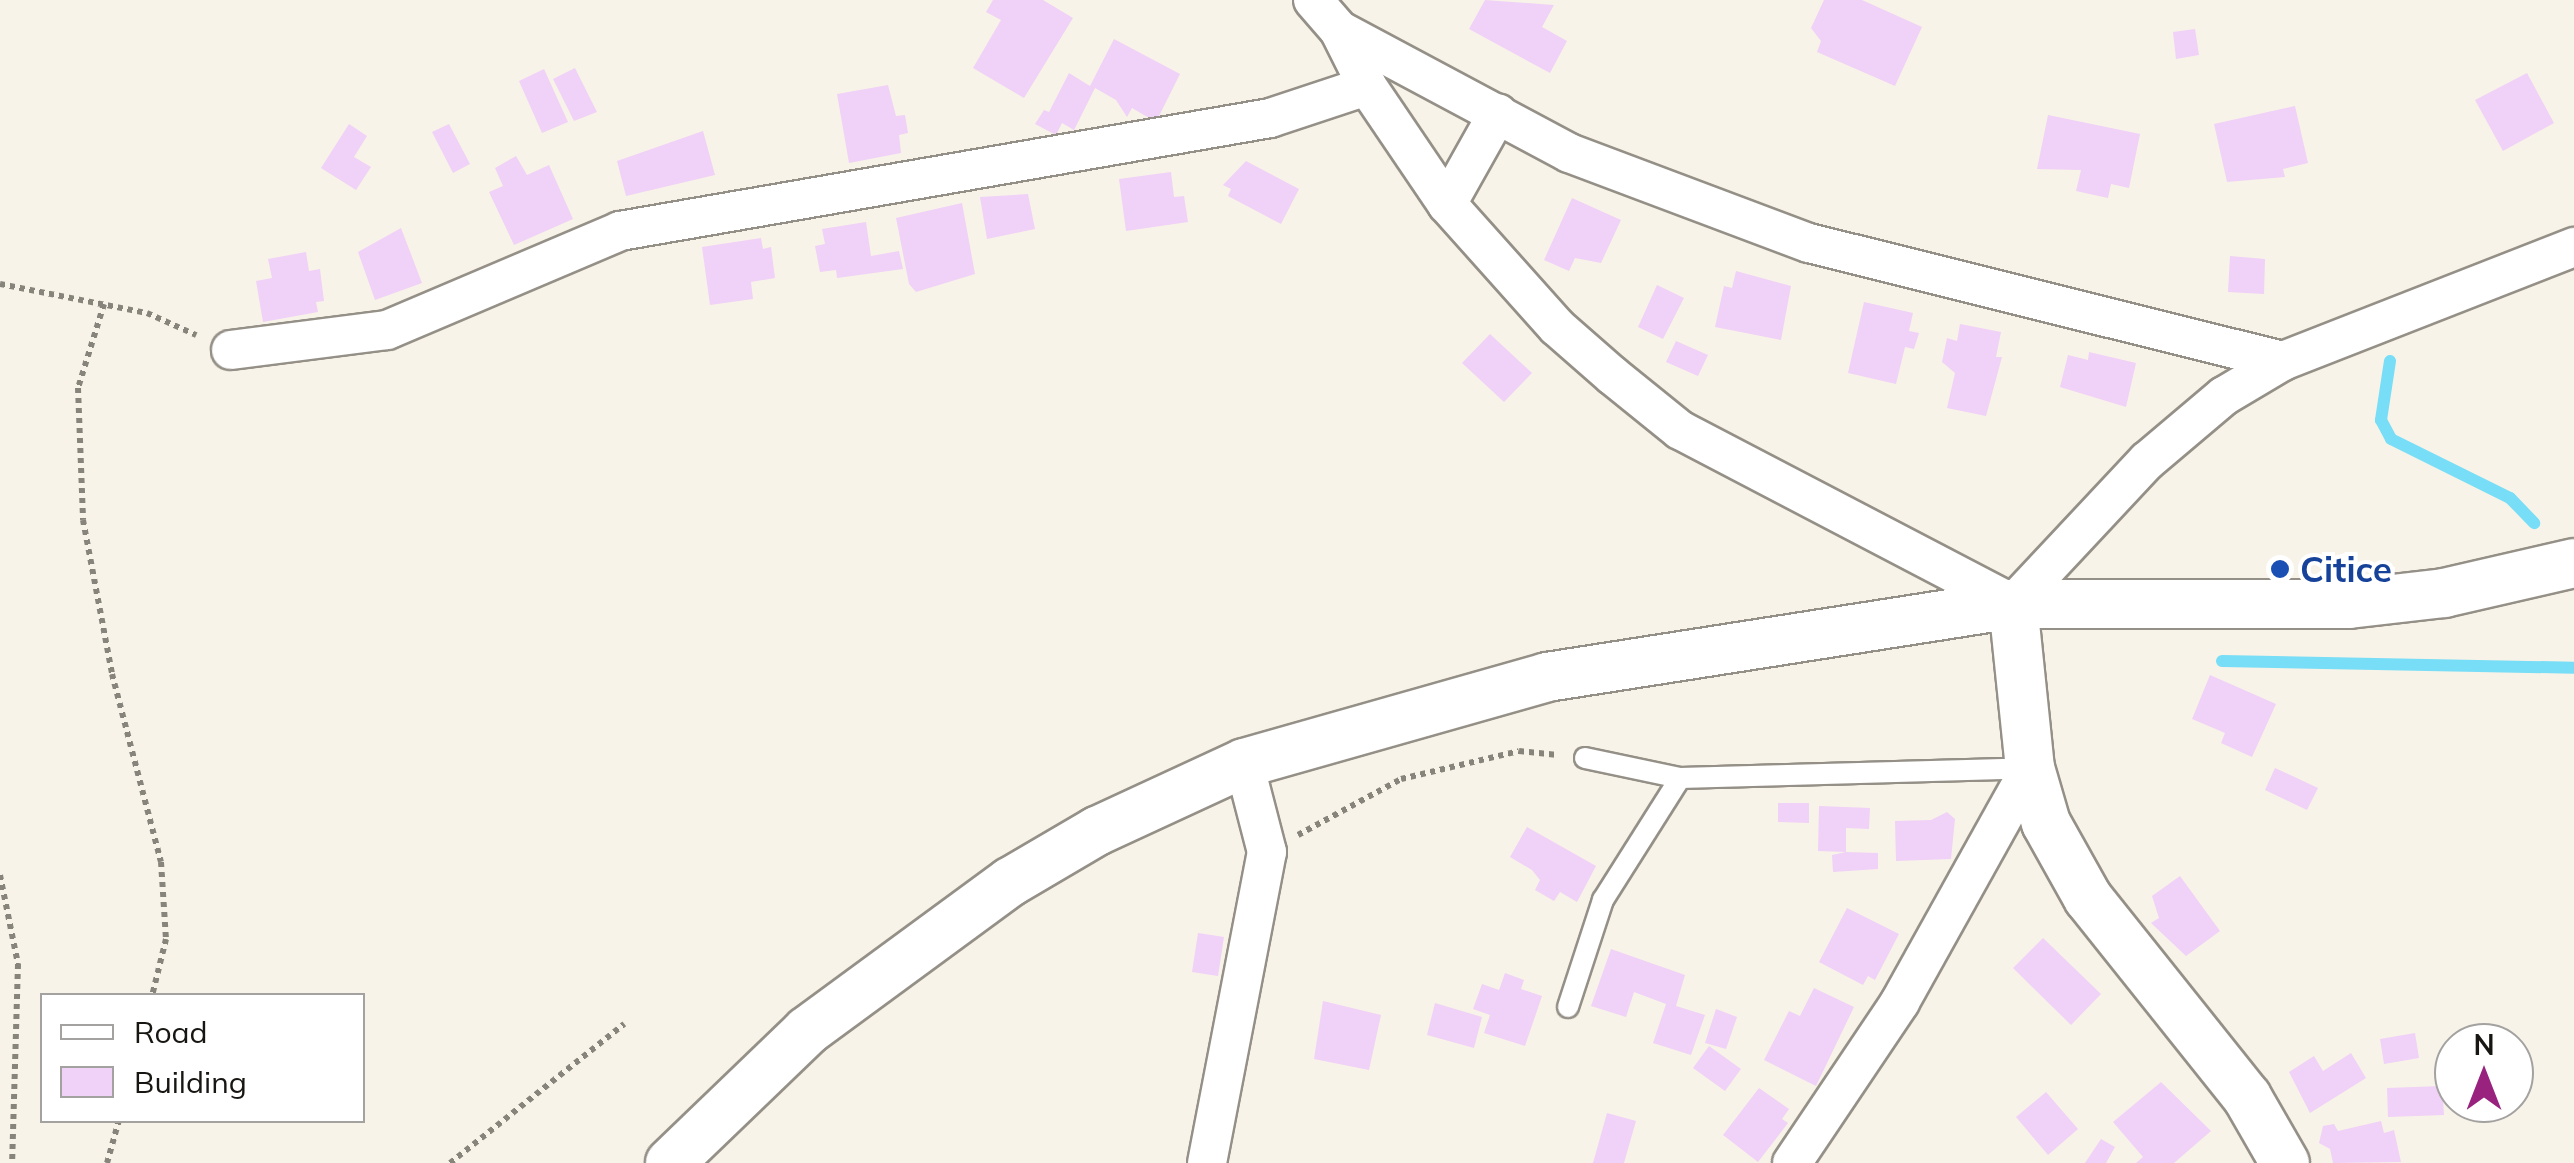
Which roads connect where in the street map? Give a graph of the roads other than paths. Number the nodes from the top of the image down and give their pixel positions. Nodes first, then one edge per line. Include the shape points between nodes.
1 (1313, 0) edge
2 (1339, 30) junction
3 (1367, 86) junction
4 (1498, 113) junction
5 (1447, 204) junction
6 (2574, 247) edge
7 (231, 350) road end
8 (2283, 360) junction
9 (2574, 563) edge
10 (2013, 604) junction
11 (1585, 758) road end
12 (1244, 763) junction
13 (2030, 768) junction
14 (1680, 778) junction
15 (1568, 1007) dead end
16 (670, 1163) edge
17 (1207, 1163) edge
18 (1792, 1163) edge
19 (2285, 1163) edge

1 - 2 street
2 - 3 street
2 - 4 street
3 - 5 street
3 - 7 street via 1218,128 620,231 387,330
4 - 5 street
4 - 8 street via 1569,153 1809,243
5 - 10 street via 1557,327 1680,430
6 - 8 street
8 - 10 street via 2224,396 2147,460
9 - 10 street via 2444,593 2349,604
10 - 12 street via 1547,677
10 - 13 street
11 - 14 lane
12 - 16 street via 1097,832 1010,882 807,1031
12 - 17 street via 1266,852
13 - 14 lane
13 - 18 street via 1900,1002
13 - 19 street via 2066,864 2247,1097
14 - 15 lane via 1603,900

